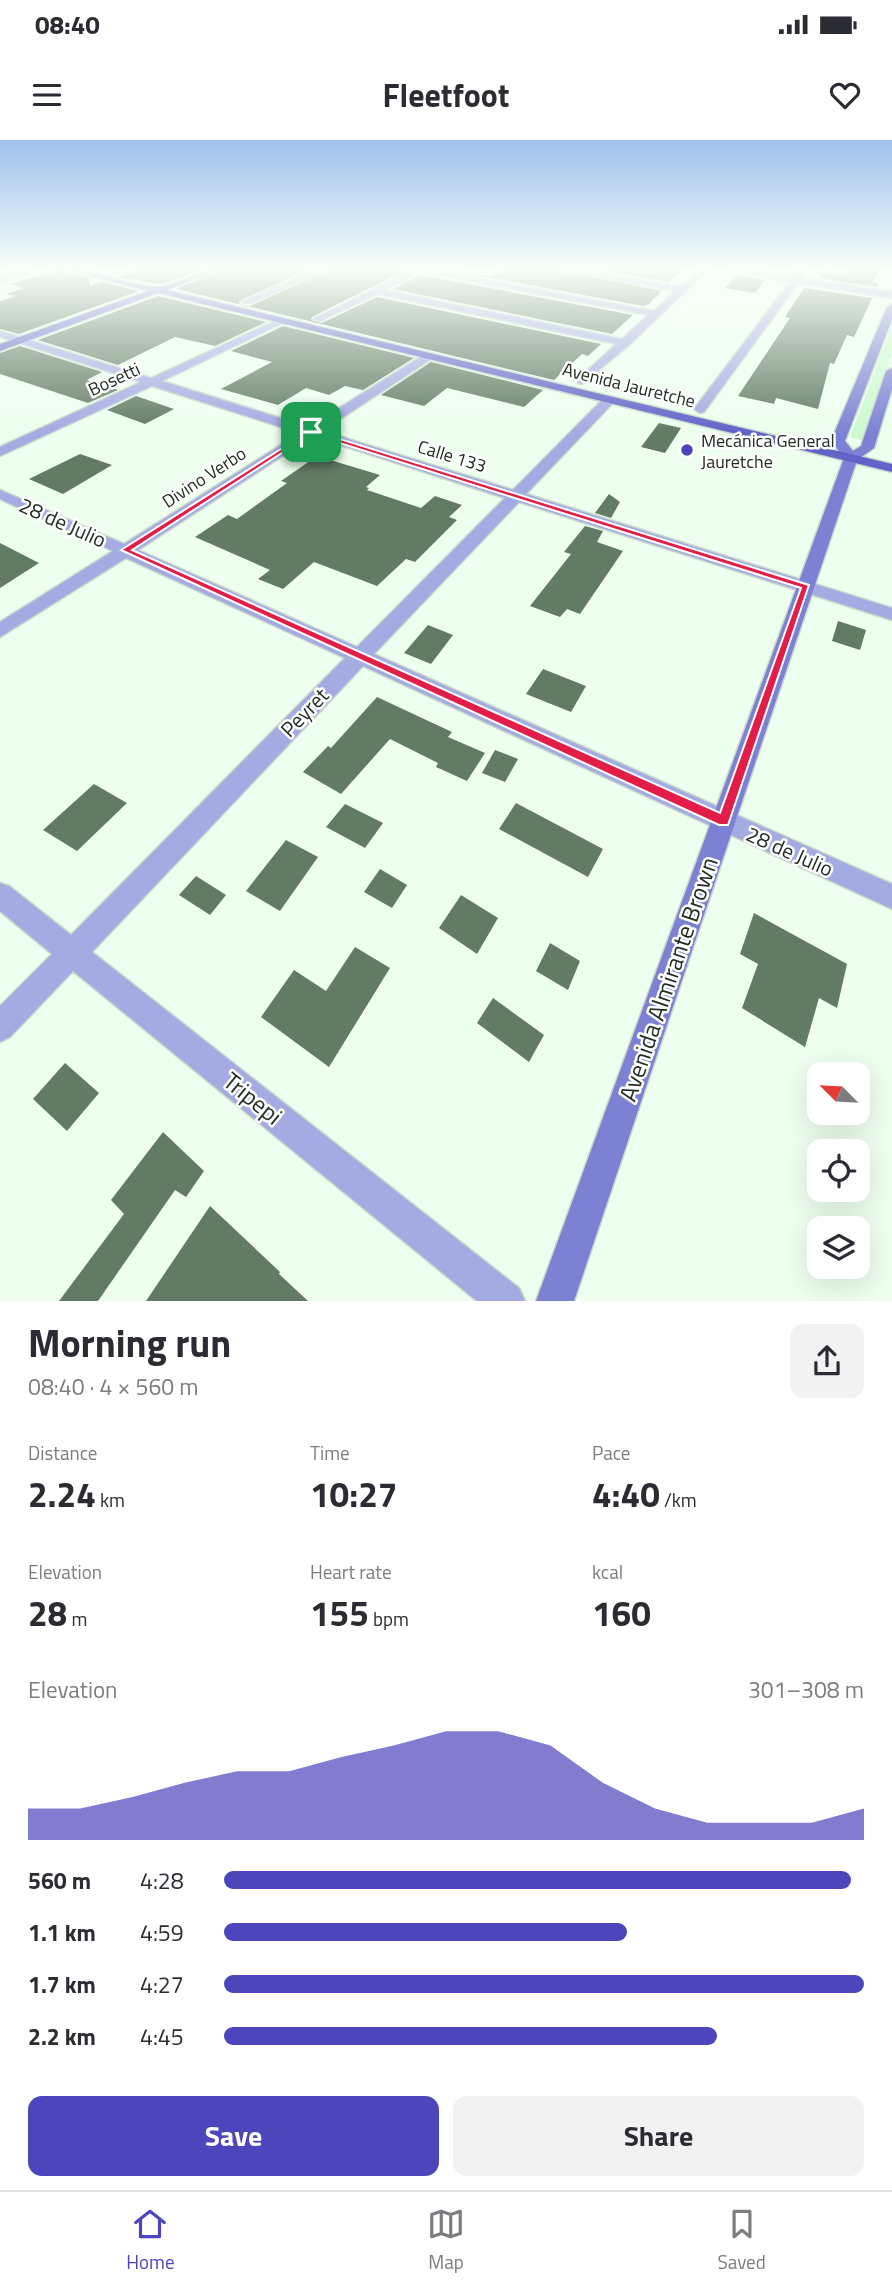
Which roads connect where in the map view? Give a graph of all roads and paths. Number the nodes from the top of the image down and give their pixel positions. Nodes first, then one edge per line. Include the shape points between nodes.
1 (65, 324) edge
2 (275, 324) edge
3 (295, 324) edge
4 (340, 324) edge
5 (535, 324) edge
6 (645, 324) edge
7 (762, 324) edge
8 (886, 324) edge
9 (0, 334) edge
10 (20, 341) junction
11 (625, 343) junction
12 (0, 348) edge
13 (429, 356) junction
14 (892, 371) edge
15 (582, 381) junction
16 (151, 382) junction
17 (609, 400) junction
18 (700, 409) junction
19 (737, 418) dead end
20 (311, 432) junction
21 (845, 447) junction
22 (0, 452) edge
23 (892, 454) edge
24 (892, 468) edge
25 (0, 494) edge
26 (515, 496) junction
27 (125, 550) junction
28 (806, 587) junction
29 (892, 614) edge
30 (0, 631) edge
31 (358, 656) junction
32 (723, 821) junction
33 (0, 895) edge
34 (892, 897) edge
35 (72, 953) junction
36 (0, 1027) edge
37 (506, 1301) edge
38 (555, 1301) edge

1 - 10 main road
2 - 16 street, Bosetti
3 - 13 main road, Avenida Jauretche
4 - 15 main road, Avenida Jauretche
5 - 11 street
6 - 11 street
7 - 18 street
8 - 21 main road, Avenida Almirante Brown
9 - 10 street, Calle 133
10 - 12 main road
10 - 16 street, Calle 133
11 - 15 street
13 - 17 main road, Avenida Jauretche
13 - 20 street, Divino Verbo
14 - 21 main road, Avenida Almirante Brown
15 - 18 main road, Avenida Jauretche
16 - 20 street, Calle 133
16 - 22 street, Bosetti
17 - 21 main road, Avenida Jauretche
17 - 26 street, Peyret
18 - 19 main road, Avenida Jauretche
20 - 26 street, Calle 133
20 - 27 street, Divino Verbo
21 - 23 main road, Avenida Jauretche
21 - 24 main road, Avenida Jauretche
21 - 28 main road, Avenida Almirante Brown
25 - 27 street, 28 de Julio
26 - 28 street, Calle 133
26 - 31 street, Peyret
27 - 30 street, Divino Verbo
27 - 31 street, 28 de Julio
28 - 29 street, Calle 133
28 - 32 main road, Avenida Almirante Brown
31 - 32 street, 28 de Julio
31 - 35 street, Peyret
32 - 34 street, 28 de Julio
32 - 38 main road, Avenida Almirante Brown
33 - 35 street, Tripepi
35 - 36 street, Peyret
35 - 37 street, Tripepi

